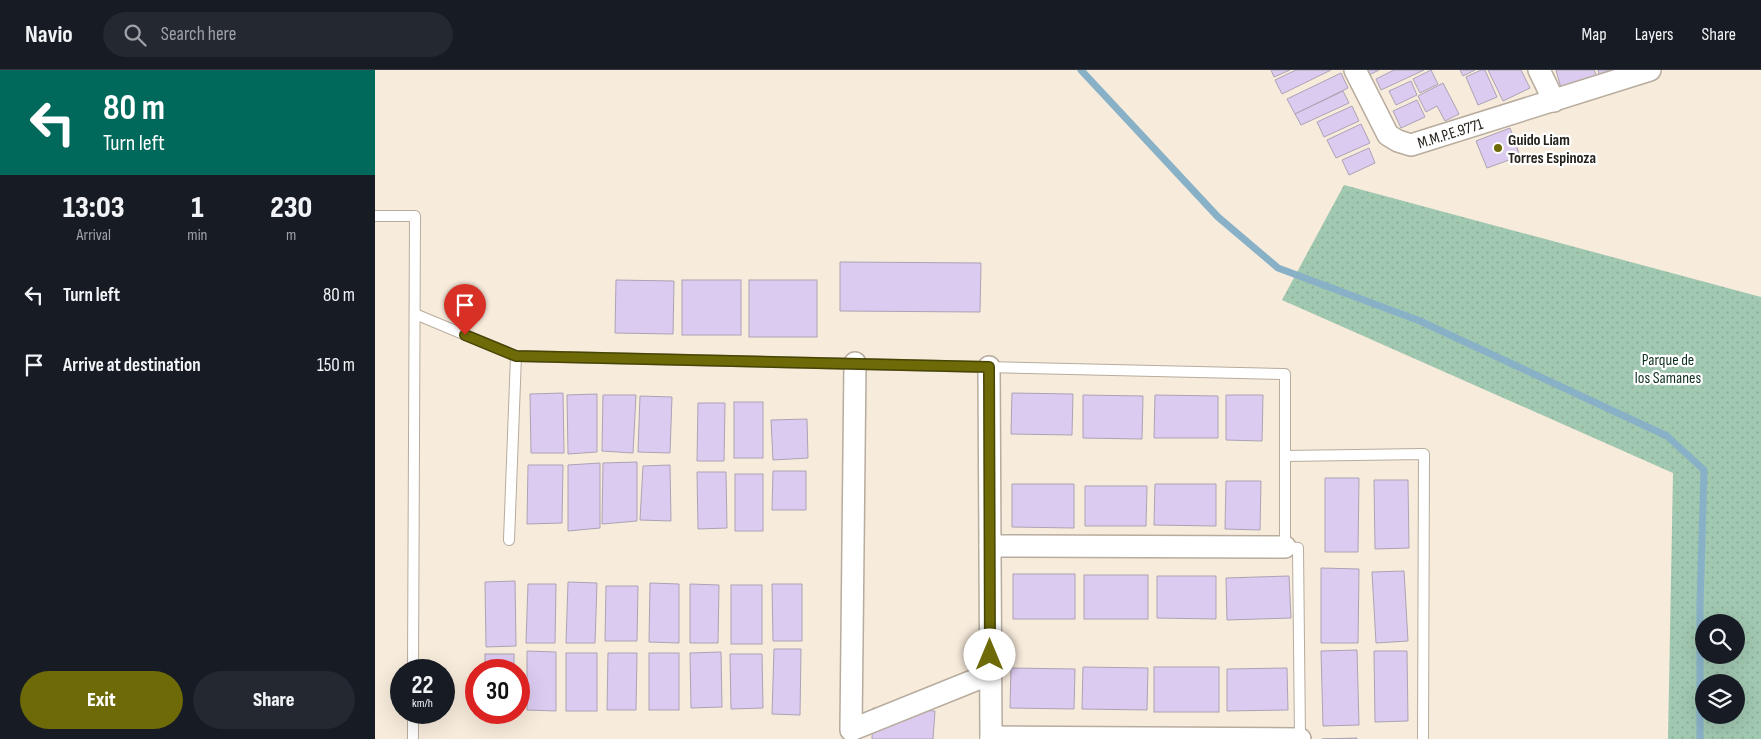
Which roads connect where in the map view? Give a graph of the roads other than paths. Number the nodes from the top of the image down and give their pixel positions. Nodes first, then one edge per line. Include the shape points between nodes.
1 (1355, 70) edge
2 (1539, 70) edge
3 (1650, 70) edge
4 (1554, 101) junction
5 (375, 216) edge
6 (415, 314) junction
7 (516, 356) junction
8 (855, 364) junction
9 (989, 367) junction
10 (1285, 456) junction
11 (509, 540) dead end
12 (990, 546) junction
13 (1285, 547) junction
14 (413, 659) edge
15 (990, 674) junction
16 (413, 724) edge
17 (991, 738) edge
18 (413, 739) edge
19 (1300, 739) edge
20 (1423, 739) edge

1 - 4 street, M.M.P.E.9771 via 1388,135 1411,145
2 - 4 street
3 - 4 street, M.M.P.E.9771
5 - 6 lane via 415,216
6 - 7 lane
6 - 14 lane
7 - 8 lane
7 - 11 lane
8 - 9 lane
8 - 15 street via 851,730
9 - 10 lane via 1285,374
9 - 12 street
10 - 13 lane
10 - 20 lane via 1424,454
12 - 13 street
12 - 15 street
13 - 19 lane via 1298,548
15 - 17 street
16 - 18 lane
17 - 19 street

